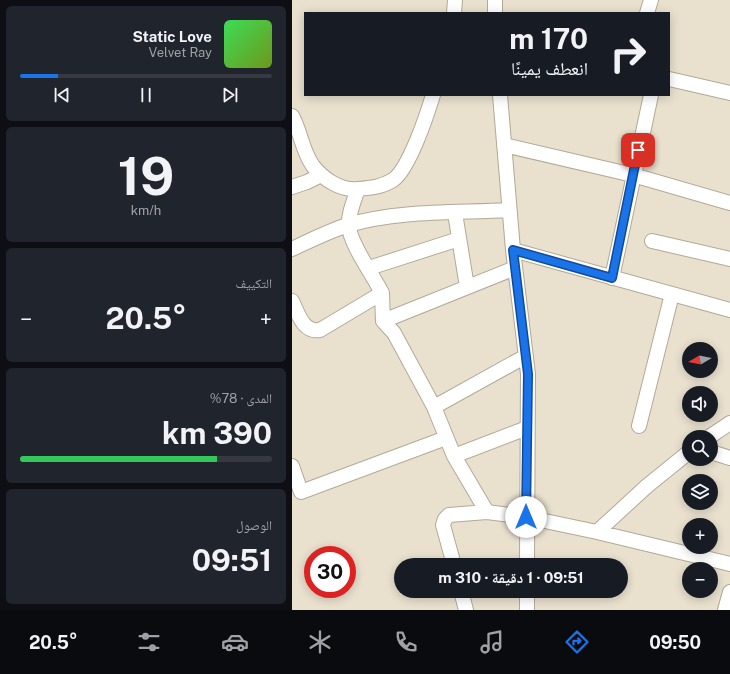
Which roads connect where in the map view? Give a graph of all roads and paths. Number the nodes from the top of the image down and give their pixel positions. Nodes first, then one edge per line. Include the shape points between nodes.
1 (455, 0) edge
2 (495, 0) edge
3 (651, 0) edge
4 (454, 12) edge
5 (495, 12) edge
6 (647, 12) edge
7 (670, 79) edge
8 (730, 93) edge
9 (433, 96) edge
10 (500, 96) edge
11 (651, 96) edge
12 (292, 116) edge
13 (297, 143) edge
14 (504, 144) junction
15 (321, 175) junction
16 (633, 175) junction
17 (292, 187) edge
18 (358, 189) junction
19 (730, 203) edge
20 (509, 210) junction
21 (455, 213) junction
22 (348, 225) junction
23 (459, 239) junction
24 (652, 241) dead end
25 (292, 248) edge
26 (513, 250) junction
27 (730, 259) edge
28 (369, 268) junction
29 (515, 268) junction
30 (612, 278) junction
31 (467, 287) junction
32 (382, 293) junction
33 (672, 294) junction
34 (292, 301) edge
35 (730, 310) edge
36 (383, 321) junction
37 (526, 356) junction
38 (434, 407) junction
39 (730, 423) edge
40 (639, 426) dead end
41 (527, 428) junction
42 (718, 431) edge
43 (446, 438) junction
44 (718, 454) edge
45 (454, 456) junction
46 (682, 458) edge
47 (730, 458) edge
48 (292, 466) edge
49 (487, 512) junction
50 (526, 517) junction
51 (597, 532) junction
52 (452, 558) edge
53 (527, 558) edge
54 (730, 564) edge
55 (730, 592) edge
56 (463, 598) edge
57 (527, 598) edge
58 (466, 610) edge
59 (527, 610) edge
60 (725, 610) edge

1 - 4 street
2 - 5 street
3 - 6 street
7 - 8 street
9 - 18 street via 409,159 400,172 383,185
10 - 14 street
11 - 16 street
12 - 13 street
13 - 15 street
14 - 16 street
14 - 20 street
15 - 17 street
15 - 18 street via 342,188
16 - 19 street
16 - 30 street
18 - 22 street
20 - 21 street
20 - 26 street
21 - 22 street via 399,216
21 - 23 street
22 - 25 street
22 - 28 street via 355,245
23 - 28 street
23 - 31 street
24 - 27 street
26 - 29 street
26 - 30 street
28 - 32 street
29 - 31 street
29 - 37 street
30 - 33 street
31 - 36 street
32 - 34 street via 315,331 303,323
32 - 36 street
33 - 35 street
33 - 40 street
36 - 38 street via 394,333
37 - 38 street
37 - 41 street
38 - 43 street
39 - 42 street
41 - 45 street
41 - 50 street
43 - 45 street
43 - 48 street via 301,492
44 - 47 street
45 - 49 street
46 - 51 street
49 - 50 street
49 - 52 street via 449,515 445,519 443,525
50 - 51 street
50 - 53 street
51 - 54 street
55 - 60 street
56 - 58 street
57 - 59 street

